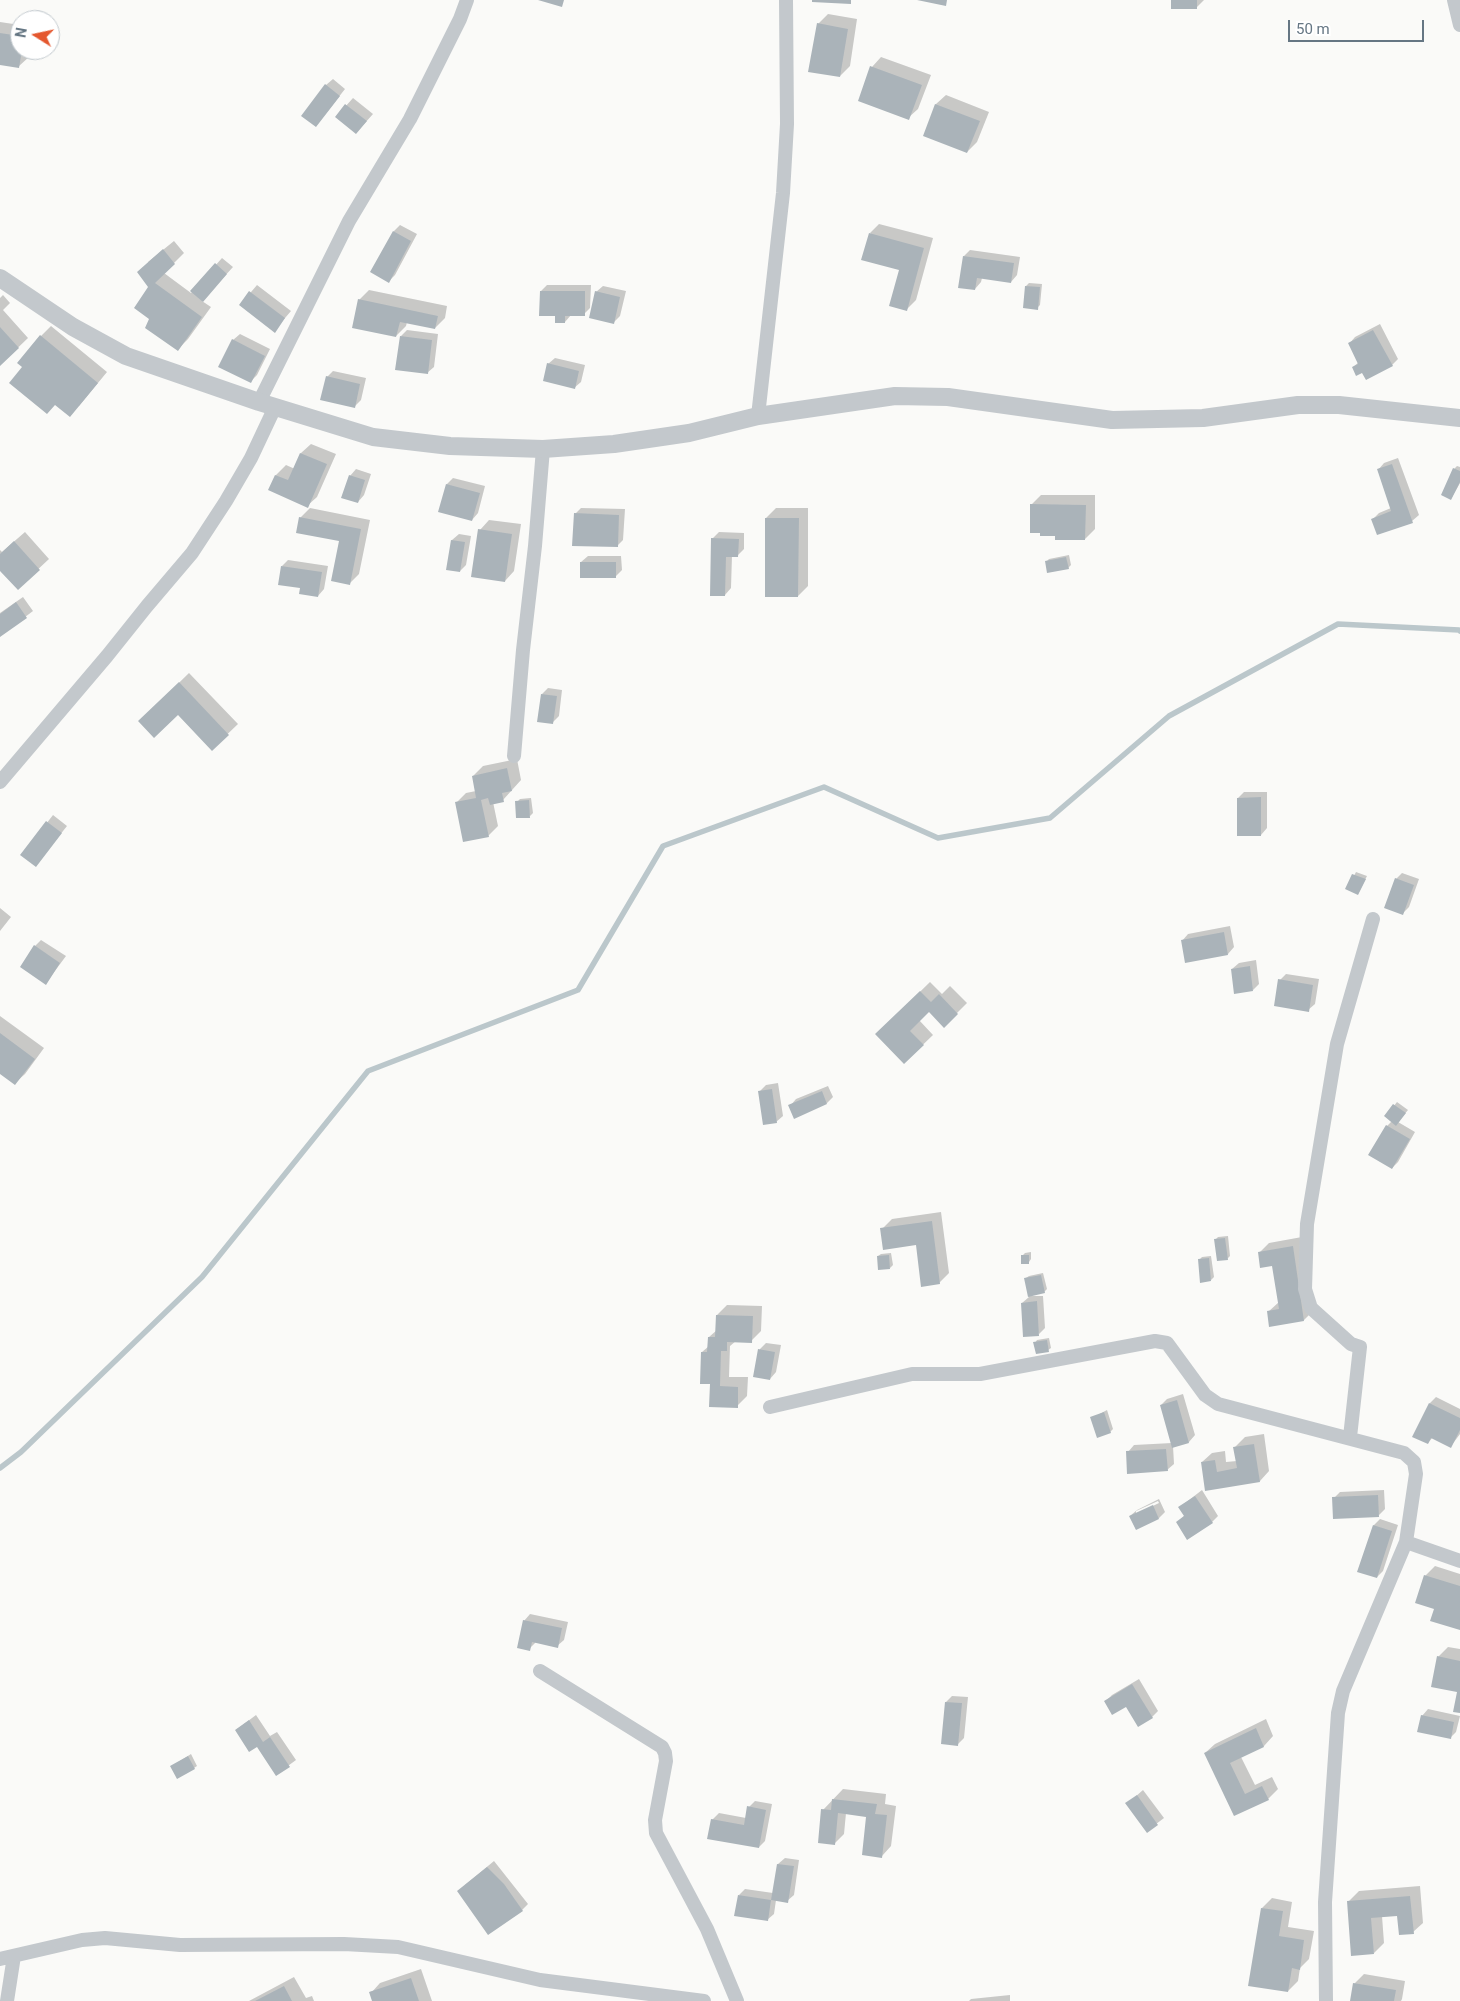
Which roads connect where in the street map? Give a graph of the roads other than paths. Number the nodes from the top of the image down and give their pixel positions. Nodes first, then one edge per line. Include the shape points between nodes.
1 (466, 0) edge
2 (786, 0) edge
3 (1454, 0) edge
4 (1460, 25) edge
5 (0, 278) edge
6 (267, 405) junction
7 (758, 416) junction
8 (1460, 418) edge
9 (543, 449) junction
10 (514, 756) dead end
11 (0, 782) edge
12 (1373, 919) dead end
13 (770, 1407) dead end
14 (1350, 1437) junction
15 (1406, 1542) junction
16 (1460, 1561) edge
17 (540, 1672) dead end
18 (7, 1957) edge
19 (7, 2001) edge
20 (704, 2001) edge
21 (737, 2001) edge
22 (1326, 2001) edge

1 - 6 street via 460,19 410,120 349,221
2 - 7 street via 787,124 783,193
3 - 4 street
5 - 6 street via 74,327 126,356
6 - 9 street via 373,437 450,446
6 - 11 street via 251,458 192,553
7 - 8 street via 895,396 948,397 1112,420 1203,418 1298,405 1339,405
7 - 9 street via 689,433 614,444
9 - 10 street
12 - 14 street via 1338,1044 1307,1224 1306,1289 1311,1308 1351,1344 1360,1348
13 - 14 street via 912,1374 980,1374 1155,1341 1167,1343 1205,1395 1218,1404
14 - 15 street via 1404,1453 1414,1462 1416,1474
15 - 16 street
15 - 22 street via 1343,1691 1338,1713 1325,1902
17 - 21 street via 662,1747 666,1761 655,1820 656,1833 707,1929
18 - 19 street
18 - 20 street via 105,1938 180,1945 344,1944 398,1948 540,1980

